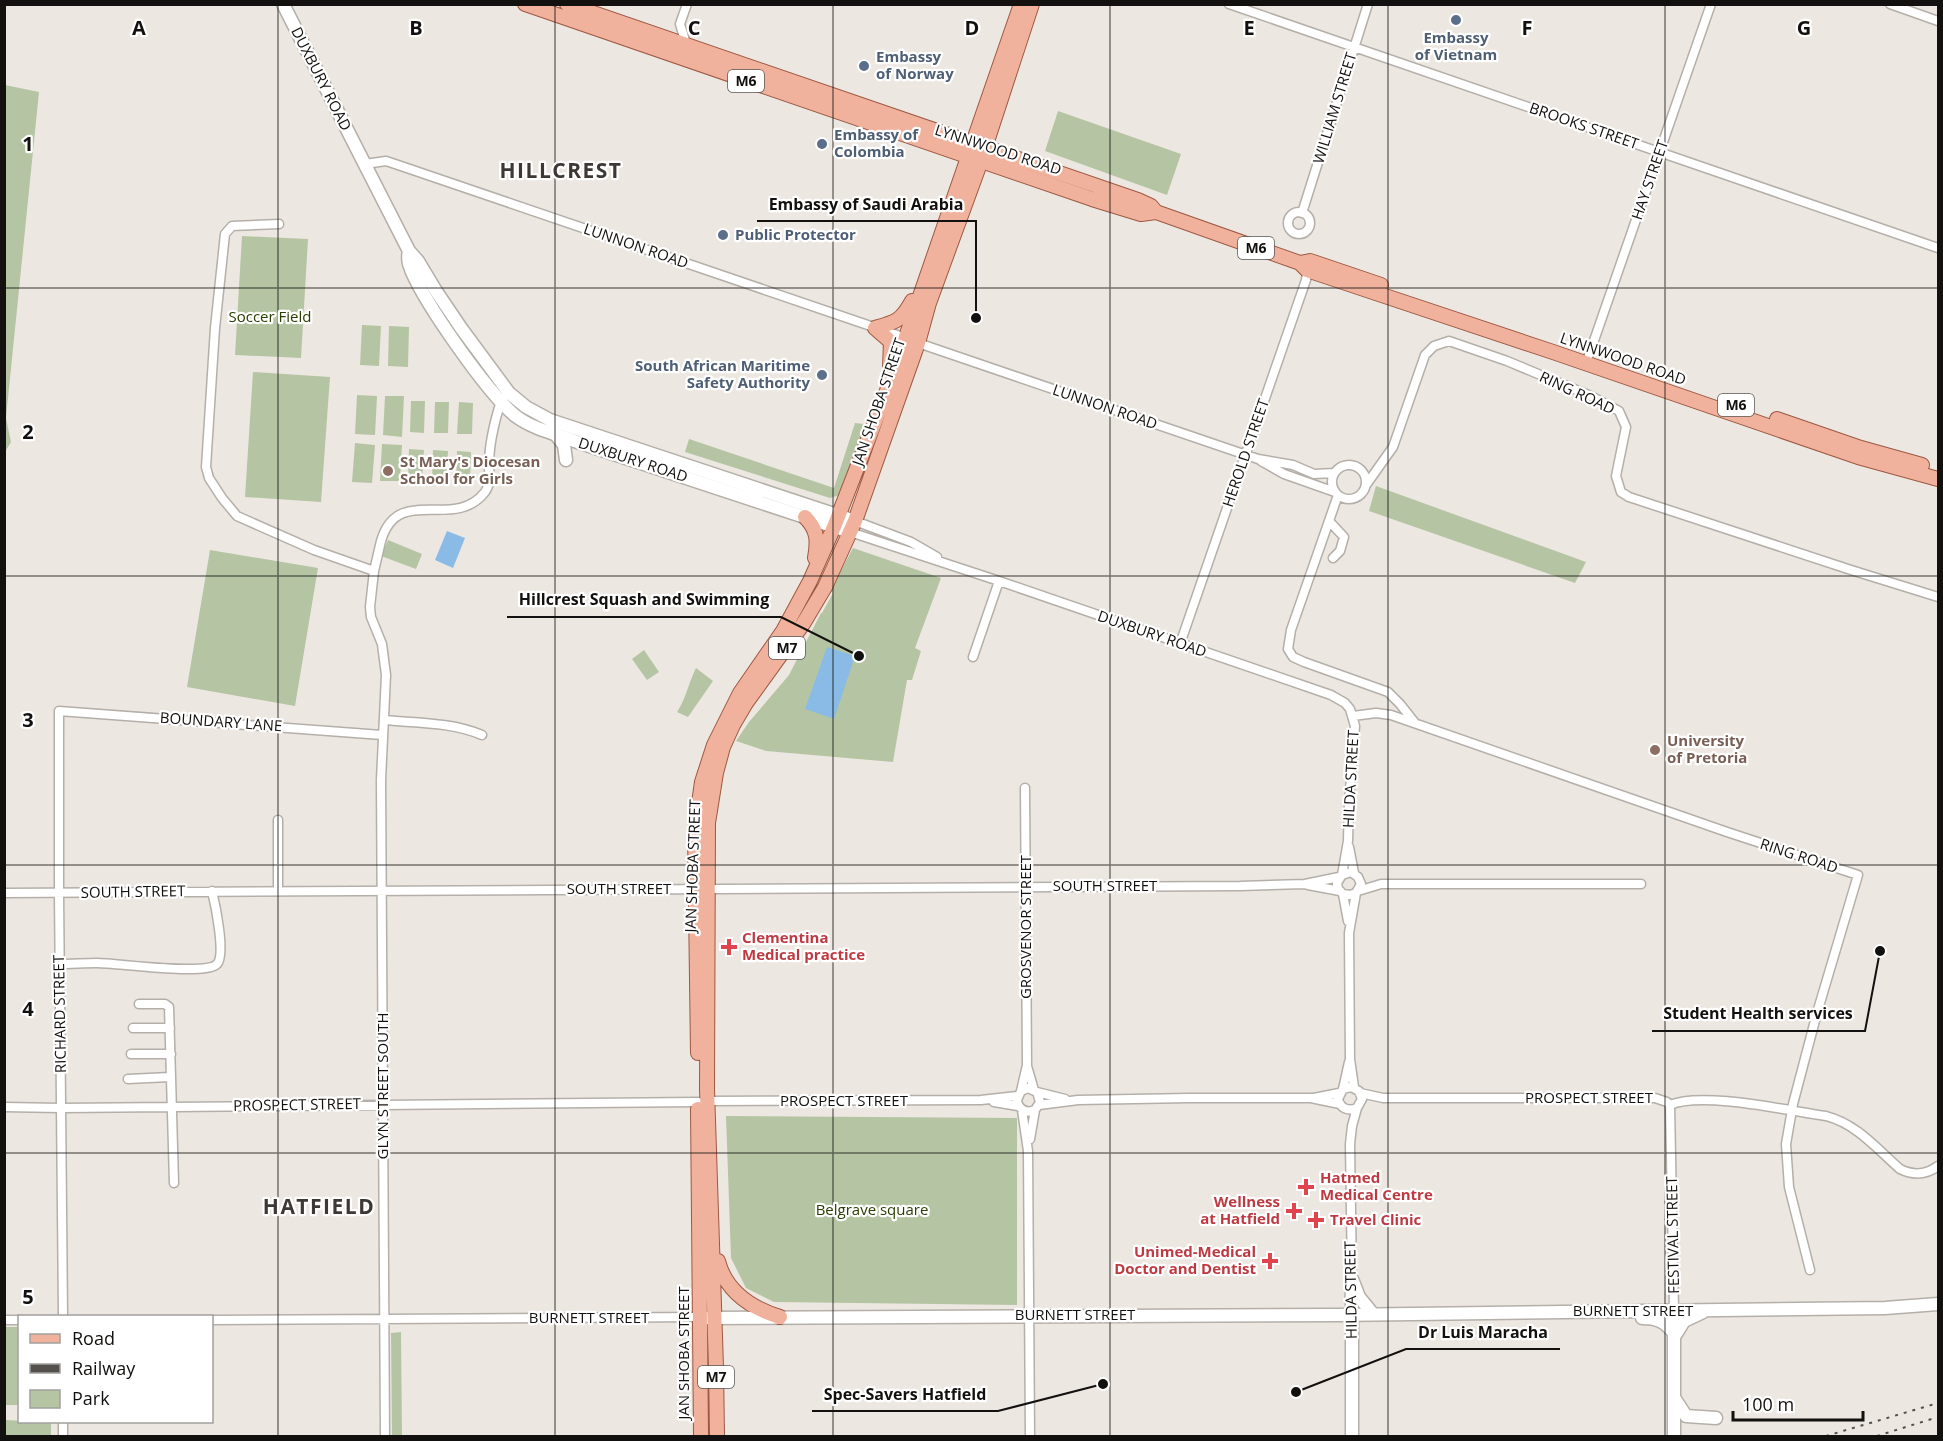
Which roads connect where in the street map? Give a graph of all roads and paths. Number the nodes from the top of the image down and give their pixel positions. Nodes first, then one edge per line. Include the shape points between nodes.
1 (283, 4) edge
2 (525, 4) edge
3 (567, 4) edge
4 (687, 4) edge
5 (1021, 4) edge
6 (1032, 4) edge
7 (1229, 4) edge
8 (1368, 4) edge
9 (1711, 4) edge
10 (1890, 4) edge
11 (1938, 21) edge
12 (680, 24) junction
13 (662, 36) junction
14 (686, 44) junction
15 (1354, 47) junction
16 (978, 144) junction
17 (1659, 152) junction
18 (973, 159) junction
19 (365, 164) junction
20 (1156, 212) junction
21 (1302, 213) dead end
22 (279, 224) dead end
23 (1938, 248) edge
24 (409, 250) junction
25 (1306, 265) junction
26 (925, 282) junction
27 (875, 328) junction
28 (912, 340) junction
29 (1589, 355) junction
30 (890, 385) junction
31 (501, 402) junction
32 (539, 415) junction
33 (553, 433) junction
34 (580, 443) junction
35 (626, 445) junction
36 (1244, 454) junction
37 (1258, 459) junction
38 (566, 460) dead end
39 (1380, 464) junction
40 (1358, 467) junction
41 (1938, 470) edge
42 (1334, 473) junction
43 (1938, 479) edge
44 (1366, 485) junction
45 (1336, 493) junction
46 (805, 517) junction
47 (837, 521) junction
48 (1329, 521) junction
49 (853, 527) junction
50 (1333, 558) dead end
51 (374, 571) junction
52 (810, 581) junction
53 (999, 581) junction
54 (1938, 597) edge
55 (1180, 644) junction
56 (973, 657) dead end
57 (59, 711) joint
58 (1353, 716) junction
59 (384, 720) junction
60 (1416, 724) junction
61 (382, 735) junction
62 (482, 735) dead end
63 (1025, 788) dead end
64 (278, 820) dead end
65 (1348, 841) junction
66 (1356, 875) junction
67 (1341, 876) junction
68 (1305, 884) junction
69 (1381, 884) junction
70 (1641, 884) dead end
71 (1026, 887) junction
72 (701, 889) junction
73 (212, 891) junction
74 (278, 891) junction
75 (383, 891) junction
76 (4, 892) edge
77 (1342, 892) junction
78 (1357, 892) junction
79 (59, 893) junction
80 (1349, 933) junction
81 (59, 964) junction
82 (139, 1004) dead end
83 (133, 1028) dead end
84 (170, 1028) junction
85 (131, 1054) dead end
86 (171, 1054) junction
87 (1350, 1059) junction
88 (1027, 1065) junction
89 (170, 1077) junction
90 (128, 1079) dead end
91 (1357, 1090) junction
92 (1036, 1091) junction
93 (1341, 1091) junction
94 (1311, 1098) junction
95 (1383, 1098) junction
96 (1077, 1100) junction
97 (703, 1101) junction
98 (1020, 1101) junction
99 (383, 1104) junction
100 (1670, 1105) junction
101 (1342, 1106) junction
102 (4, 1107) edge
103 (173, 1107) junction
104 (1037, 1107) junction
105 (1358, 1107) junction
106 (61, 1108) junction
107 (1791, 1112) junction
108 (1350, 1144) junction
109 (1028, 1151) junction
110 (1938, 1166) edge
111 (174, 1183) dead end
112 (712, 1239) junction
113 (1810, 1270) dead end
114 (1352, 1279) junction
115 (1938, 1304) edge
116 (1674, 1310) junction
117 (1710, 1310) junction
118 (1575, 1311) junction
119 (1352, 1314) junction
120 (1373, 1314) junction
121 (63, 1315) edge
122 (1028, 1315) junction
123 (780, 1317) junction
124 (708, 1318) junction
125 (385, 1319) junction
126 (213, 1320) edge
127 (1674, 1335) junction
128 (1674, 1398) junction
129 (1716, 1418) dead end
130 (385, 1437) edge
131 (701, 1437) edge
132 (717, 1437) edge
133 (1030, 1437) edge
134 (1352, 1437) edge
135 (1674, 1437) edge

1 - 19 street, DUXBURY ROAD
2 - 18 main road, LYNNWOOD ROAD / M6
3 - 13 main road, LYNNWOOD ROAD / M6
4 - 12 street
5 - 16 main road, JAN SHOBA STREET / M7
6 - 16 main road, JAN SHOBA STREET / M7
7 - 15 street, BROOKS STREET
8 - 15 street, WILLIAM STREET
9 - 17 street, HAY STREET
10 - 11 street
12 - 13 street
12 - 14 street
13 - 14 main road, LYNNWOOD ROAD / M6
14 - 16 main road, LYNNWOOD ROAD / M6
15 - 17 street, BROOKS STREET
15 - 21 street, WILLIAM STREET
16 - 18 main road, JAN SHOBA STREET / M7
16 - 20 main road, LYNNWOOD ROAD / M6 via 1138,200
17 - 23 street, BROOKS STREET
17 - 29 street, HAY STREET
18 - 20 main road, LYNNWOOD ROAD / M6 via 1133,212
18 - 26 main road, JAN SHOBA STREET / M7
18 - 28 main road, JAN SHOBA STREET / M7 via 929,303
19 - 24 street, DUXBURY ROAD
19 - 27 street, LUNNON ROAD via 386,161
20 - 25 main road, LYNNWOOD ROAD / M6
22 - 51 street via 232,225 225,234 215,328 206,467 209,478 237,516
24 - 31 street, DUXBURY ROAD via 410,266 428,300
24 - 32 street, DUXBURY ROAD via 509,393
25 - 29 main road, LYNNWOOD ROAD / M6
25 - 36 street, HEROLD STREET via 1305,280
25 - 43 main road, LYNNWOOD ROAD / M6 via 1857,457
26 - 27 main road via 901,318
26 - 28 main road, JAN SHOBA STREET / M7
27 - 28 street, LUNNON ROAD
27 - 30 main road via 891,342
28 - 30 main road
28 - 36 street, LUNNON ROAD
28 - 49 main road, JAN SHOBA STREET / M7
29 - 41 main road, LYNNWOOD ROAD / M6 via 1861,448
30 - 47 main road, JAN SHOBA STREET / M7
31 - 33 street, DUXBURY ROAD via 518,418
31 - 51 street, GLYN STREET SOUTH via 489,446 490,482 484,494 456,511 413,510 393,518 384,532
32 - 34 street via 574,433
32 - 35 street, DUXBURY ROAD
33 - 34 street, DUXBURY ROAD
33 - 38 street via 564,445
34 - 35 street via 601,440
34 - 46 street, DUXBURY ROAD
35 - 47 street, DUXBURY ROAD
36 - 37 street, LUNNON ROAD
36 - 55 street, HEROLD STREET
37 - 42 street, LUNNON ROAD via 1293,465 1314,474
37 - 45 street, LUNNON ROAD via 1284,474
39 - 40 street
39 - 44 street, RING ROAD
39 - 54 street, RING ROAD via 1393,447 1425,355 1434,346 1449,341 1507,361 1618,411 1626,428 1616,476 1621,492 1629,497
40 - 42 street via 1344,465
40 - 44 street via 1365,474
42 - 45 street
44 - 45 street via 1356,498 1347,499
45 - 48 street
46 - 47 street, DUXBURY ROAD
46 - 52 main road via 817,539
47 - 49 street, DUXBURY ROAD
47 - 52 main road, JAN SHOBA STREET / M7
48 - 50 street via 1344,537
48 - 60 street via 1291,630 1290,653 1304,662 1388,692
49 - 53 street, DUXBURY ROAD via 911,542 943,562
49 - 72 main road, JAN SHOBA STREET / M7 via 825,587 746,703 723,747 710,808
51 - 59 street, GLYN STREET SOUTH via 370,608 385,657
52 - 72 main road, JAN SHOBA STREET / M7 via 783,631 740,693 710,755 696,813
53 - 55 street, DUXBURY ROAD
53 - 56 street
55 - 58 street, DUXBURY ROAD via 1331,695 1345,703
57 - 61 street, BOUNDARY LANE
57 - 79 street, RICHARD STREET
58 - 60 street, RING ROAD via 1383,713
58 - 65 street, HILDA STREET
59 - 61 street, GLYN STREET SOUTH
59 - 62 street via 452,726
60 - 107 street, RING ROAD via 1858,875
61 - 75 street, GLYN STREET SOUTH
63 - 71 street, GROSVENOR STREET
64 - 74 street
65 - 66 street, HILDA STREET
65 - 67 street, HILDA STREET
66 - 67 street via 1348,872
66 - 69 street
66 - 78 street via 1361,884
67 - 68 street, SOUTH STREET
67 - 77 street via 1337,883
68 - 71 street, SOUTH STREET
68 - 77 street, SOUTH STREET
69 - 70 street
69 - 78 street
71 - 72 street, SOUTH STREET
71 - 88 street, GROSVENOR STREET
72 - 75 street, SOUTH STREET
72 - 97 main road, JAN SHOBA STREET / M7
73 - 74 street, SOUTH STREET
73 - 79 street, SOUTH STREET
73 - 81 street via 220,934 216,965 207,969
74 - 75 street, SOUTH STREET
75 - 99 street, GLYN STREET SOUTH
76 - 79 street, SOUTH STREET
77 - 78 street
77 - 80 street
78 - 80 street
79 - 81 street, RICHARD STREET
80 - 87 street
81 - 106 street, RICHARD STREET
82 - 84 street via 168,1005
83 - 84 street
84 - 86 street
85 - 86 street
86 - 89 street
87 - 91 street
87 - 93 street
88 - 92 street, GROSVENOR STREET
88 - 98 street, GROSVENOR STREET
89 - 90 street
89 - 103 street
91 - 93 street via 1348,1087
91 - 95 street, PROSPECT STREET
91 - 105 street via 1362,1099
92 - 96 street
92 - 98 street via 1028,1088
92 - 104 street, GROSVENOR STREET via 1040,1099
93 - 94 street
93 - 101 street
94 - 96 street
94 - 101 street
95 - 100 street, PROSPECT STREET via 1655,1098
95 - 105 street, PROSPECT STREET
96 - 104 street
97 - 98 street, PROSPECT STREET
97 - 99 street, PROSPECT STREET
97 - 112 main road, JAN SHOBA STREET / M7
97 - 124 main road, JAN SHOBA STREET / M7
98 - 104 street
98 - 109 street, GROSVENOR STREET
99 - 103 street, PROSPECT STREET
99 - 125 street, GLYN STREET SOUTH
100 - 107 street, PROSPECT STREET via 1686,1100 1713,1101
100 - 116 street, FESTIVAL STREET
101 - 105 street via 1350,1110
101 - 108 street, HILDA STREET
102 - 106 street, PROSPECT STREET
103 - 106 street, PROSPECT STREET
103 - 111 street
104 - 109 street, GROSVENOR STREET
105 - 108 street, HILDA STREET
106 - 121 street, RICHARD STREET
107 - 110 street via 1826,1116 1848,1124 1907,1173 1923,1173
107 - 113 street via 1786,1144 1788,1176
108 - 114 street, HILDA STREET
109 - 122 street, GROSVENOR STREET
112 - 123 main road via 721,1272 731,1288 753,1306
112 - 124 main road, JAN SHOBA STREET / M7
114 - 119 street, HILDA STREET
114 - 120 street via 1359,1297
115 - 117 street, BURNETT STREET
116 - 117 street, BURNETT STREET
116 - 118 street, BURNETT STREET
116 - 127 street, FESTIVAL STREET
117 - 127 street via 1684,1321
118 - 120 street, BURNETT STREET
118 - 127 street via 1593,1316 1654,1318
119 - 120 street, BURNETT STREET
119 - 122 street, BURNETT STREET
119 - 134 street, HILDA STREET
122 - 123 street, BURNETT STREET
122 - 133 street, GROSVENOR STREET
123 - 124 street, BURNETT STREET
124 - 125 street, BURNETT STREET
124 - 131 main road, JAN SHOBA STREET / M7
124 - 132 main road, JAN SHOBA STREET / M7
125 - 126 street, BURNETT STREET
125 - 130 street, GLYN STREET SOUTH
127 - 128 street, FESTIVAL STREET
128 - 129 street via 1686,1416
128 - 135 street, FESTIVAL STREET

